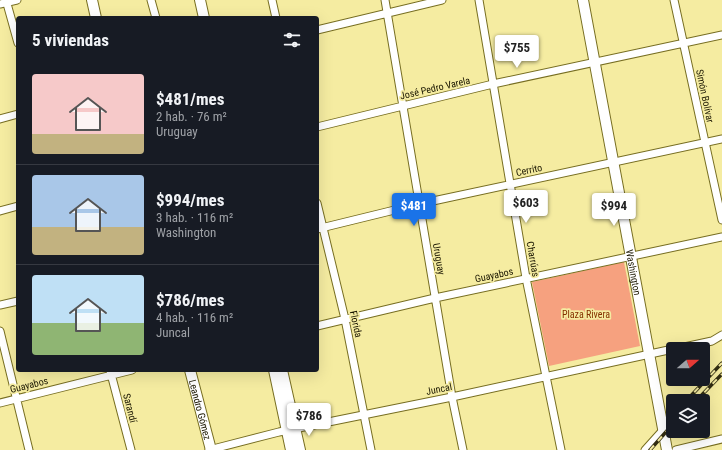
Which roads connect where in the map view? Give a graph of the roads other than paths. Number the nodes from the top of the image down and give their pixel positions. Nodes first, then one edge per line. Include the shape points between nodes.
1 (18, 0) edge
2 (92, 0) edge
3 (151, 0) edge
4 (200, 0) edge
5 (272, 0) edge
6 (385, 0) edge
7 (442, 0) edge
8 (479, 0) edge
9 (583, 0) edge
10 (674, 0) edge
11 (4, 2) edge
12 (387, 13) junction
13 (96, 16) edge
14 (155, 16) edge
15 (204, 16) edge
16 (276, 16) edge
17 (319, 30) edge
18 (722, 35) edge
19 (16, 37) edge
20 (684, 43) junction
21 (594, 62) junction
22 (493, 84) junction
23 (403, 106) junction
24 (16, 115) edge
25 (0, 119) edge
26 (319, 127) edge
27 (722, 139) edge
28 (705, 142) junction
29 (613, 163) junction
30 (510, 184) junction
31 (419, 204) junction
32 (16, 207) edge
33 (0, 211) edge
34 (722, 220) edge
35 (320, 228) edge
36 (722, 237) edge
37 (631, 257) junction
38 (526, 278) junction
39 (435, 298) junction
40 (16, 301) edge
41 (0, 305) edge
42 (345, 319) junction
43 (319, 326) edge
44 (0, 331) edge
45 (722, 335) edge
46 (707, 342) edge
47 (666, 351) edge
48 (649, 355) junction
49 (190, 372) edge
50 (275, 372) edge
51 (282, 372) edge
52 (111, 373) edge
53 (546, 377) junction
54 (452, 397) junction
55 (17, 398) junction
56 (0, 402) edge
57 (364, 414) junction
58 (291, 430) junction
59 (663, 430) junction
60 (722, 439) edge
61 (29, 450) edge
62 (131, 450) edge
63 (210, 450) edge
64 (291, 450) edge
65 (300, 450) edge
66 (371, 450) edge
67 (463, 450) edge
68 (560, 450) edge
69 (645, 450) edge
70 (667, 450) edge
71 (676, 450) edge

1 - 11 street
2 - 13 street
3 - 14 street
4 - 15 street
5 - 16 street
6 - 12 street, Uruguay
7 - 12 street
8 - 22 street, Charrúas
9 - 21 street, Washington
10 - 20 street, Simón Bolívar
11 - 19 street
12 - 17 street
12 - 23 street, Uruguay
18 - 20 street, José Pedro Varela
20 - 21 street, José Pedro Varela
20 - 28 street, Simón Bolívar
21 - 22 street, José Pedro Varela
21 - 29 street, Washington
22 - 23 street, José Pedro Varela
22 - 30 street, Charrúas
23 - 26 street, José Pedro Varela
23 - 31 street, Uruguay
24 - 25 street
27 - 28 street, Cerrito
28 - 29 street, Cerrito
28 - 34 street, Simón Bolívar
29 - 30 street, Cerrito
29 - 37 street, Washington
30 - 31 street, Cerrito
30 - 38 street, Charrúas
31 - 35 street, Cerrito
31 - 39 street, Uruguay
32 - 33 street
35 - 42 street, Florida
36 - 37 street, Guayabos
37 - 38 street, Guayabos
37 - 48 street, Washington
38 - 39 street, Guayabos
38 - 53 street, Charrúas
39 - 42 street, Guayabos
39 - 54 street, Uruguay
40 - 41 street
42 - 43 street, Guayabos
42 - 57 street, Florida
44 - 55 street
45 - 46 street, Juncal
47 - 48 street, Juncal
48 - 53 street, Juncal
48 - 59 street, Washington
49 - 63 street, Leandro Gómez
50 - 58 street
51 - 58 street
52 - 55 street, Guayabos
52 - 62 street, Sarandí
53 - 54 street, Juncal
53 - 68 street, Charrúas
54 - 57 street, Juncal
54 - 67 street, Uruguay
55 - 56 street, Guayabos
55 - 61 street
57 - 58 street, Juncal
57 - 66 street, Florida
58 - 63 street, Juncal
58 - 64 street
58 - 65 street
59 - 69 street
59 - 70 street, Washington
60 - 71 street

